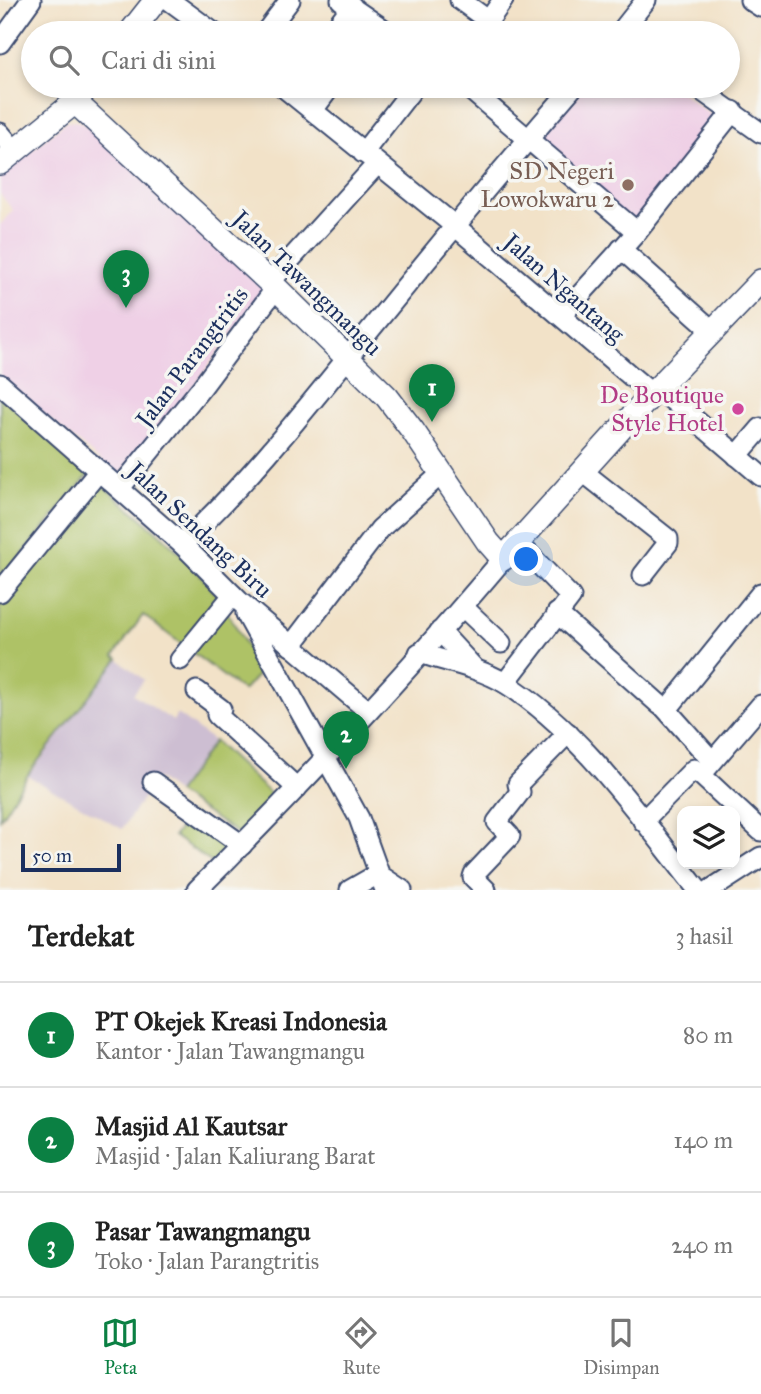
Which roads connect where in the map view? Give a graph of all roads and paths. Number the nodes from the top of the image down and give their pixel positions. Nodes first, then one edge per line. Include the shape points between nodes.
1 (31, 0) edge
2 (156, 0) edge
3 (169, 0) edge
4 (290, 0) edge
5 (460, 0) edge
6 (503, 0) edge
7 (750, 0) edge
8 (347, 3) edge
9 (637, 3) edge
10 (761, 7) edge
11 (139, 21) edge
12 (198, 21) edge
13 (274, 21) edge
14 (337, 21) edge
15 (368, 21) edge
16 (479, 21) edge
17 (488, 21) edge
18 (627, 21) edge
19 (0, 43) edge
20 (77, 98) edge
21 (86, 98) edge
22 (299, 98) edge
23 (322, 98) edge
24 (408, 98) edge
25 (480, 98) edge
26 (563, 98) edge
27 (713, 98) edge
28 (313, 110) junction
29 (733, 111) junction
30 (761, 133) edge
31 (0, 134) edge
32 (527, 139) junction
33 (8, 157) edge
34 (370, 158) junction
35 (455, 226) junction
36 (636, 232) junction
37 (621, 249) junction
38 (761, 281) edge
39 (273, 285) junction
40 (561, 316) junction
41 (713, 331) junction
42 (348, 357) junction
43 (0, 384) edge
44 (655, 391) junction
45 (761, 428) edge
46 (737, 456) junction
47 (99, 471) junction
48 (583, 471) junction
49 (441, 474) junction
50 (761, 476) edge
51 (120, 488) junction
52 (183, 544) junction
53 (510, 551) junction
54 (643, 575) dead end
55 (0, 592) edge
56 (761, 593) edge
57 (236, 598) junction
58 (463, 607) junction
59 (557, 613) junction
60 (440, 631) junction
61 (501, 643) dead end
62 (291, 646) junction
63 (419, 653) junction
64 (180, 660) dead end
65 (476, 670) junction
66 (505, 683) junction
67 (197, 691) dead end
68 (761, 705) edge
69 (664, 707) junction
70 (368, 710) junction
71 (568, 733) junction
72 (327, 757) junction
73 (707, 768) junction
74 (153, 782) dead end
75 (297, 788) junction
76 (643, 821) junction
77 (761, 831) edge
78 (242, 845) junction
79 (761, 857) edge
80 (381, 882) edge
81 (197, 890) edge
82 (350, 890) edge
83 (402, 890) edge
84 (486, 890) edge
85 (698, 890) edge
86 (710, 890) edge

1 - 19 street
2 - 11 main road
3 - 12 street
4 - 13 street
5 - 16 street
6 - 17 street
7 - 10 street
8 - 14 street
8 - 15 street
9 - 18 street
20 - 33 main road
21 - 39 main road, Jalan Tawangmangu
22 - 28 street, Jalan Ngantang
23 - 28 street
24 - 34 street, Jalan Parangtritis
25 - 32 street
26 - 32 street
27 - 29 street
28 - 34 street, Jalan Ngantang
29 - 30 street
29 - 36 street
31 - 33 street
32 - 35 street
32 - 36 street
34 - 35 street, Jalan Ngantang
34 - 39 street, Jalan Parangtritis
35 - 40 street, Jalan Ngantang
35 - 42 street
36 - 37 street
37 - 40 street
37 - 41 street
38 - 41 main road
39 - 42 main road, Jalan Tawangmangu
39 - 51 street, Jalan Parangtritis via 202,387
40 - 44 street, Jalan Ngantang
41 - 44 main road
42 - 49 main road, Jalan Tawangmangu via 387,397
42 - 52 street via 237,489
43 - 47 street, Jalan Sendang Biru
44 - 46 street, Jalan Ngantang
44 - 48 main road
45 - 46 street
46 - 50 street, Jalan Ngantang
47 - 51 street, Jalan Sendang Biru
47 - 55 street
48 - 53 main road
48 - 54 street via 668,539
49 - 53 main road, Jalan Tawangmangu via 488,542
49 - 62 street via 380,529
51 - 52 street, Jalan Sendang Biru
52 - 57 street, Jalan Sendang Biru
53 - 58 street
53 - 59 street via 571,597
56 - 69 street via 669,708
57 - 62 street, Jalan Sendang Biru
57 - 64 street
57 - 72 street
58 - 60 street
58 - 61 street
59 - 66 street
59 - 69 street
60 - 63 street
60 - 65 street
62 - 70 street, Jalan Sendang Biru
63 - 65 street
63 - 70 street
65 - 66 street
66 - 71 street
67 - 75 street via 221,709 217,715
68 - 73 street
69 - 73 street
70 - 72 street
71 - 76 street
71 - 84 street via 518,784 520,792 497,822 510,836 473,877
72 - 75 street
72 - 80 street via 359,818
73 - 76 street via 689,773
73 - 77 street
74 - 78 street
75 - 78 street
76 - 85 street
78 - 81 street
79 - 86 street
80 - 82 street
80 - 83 street

